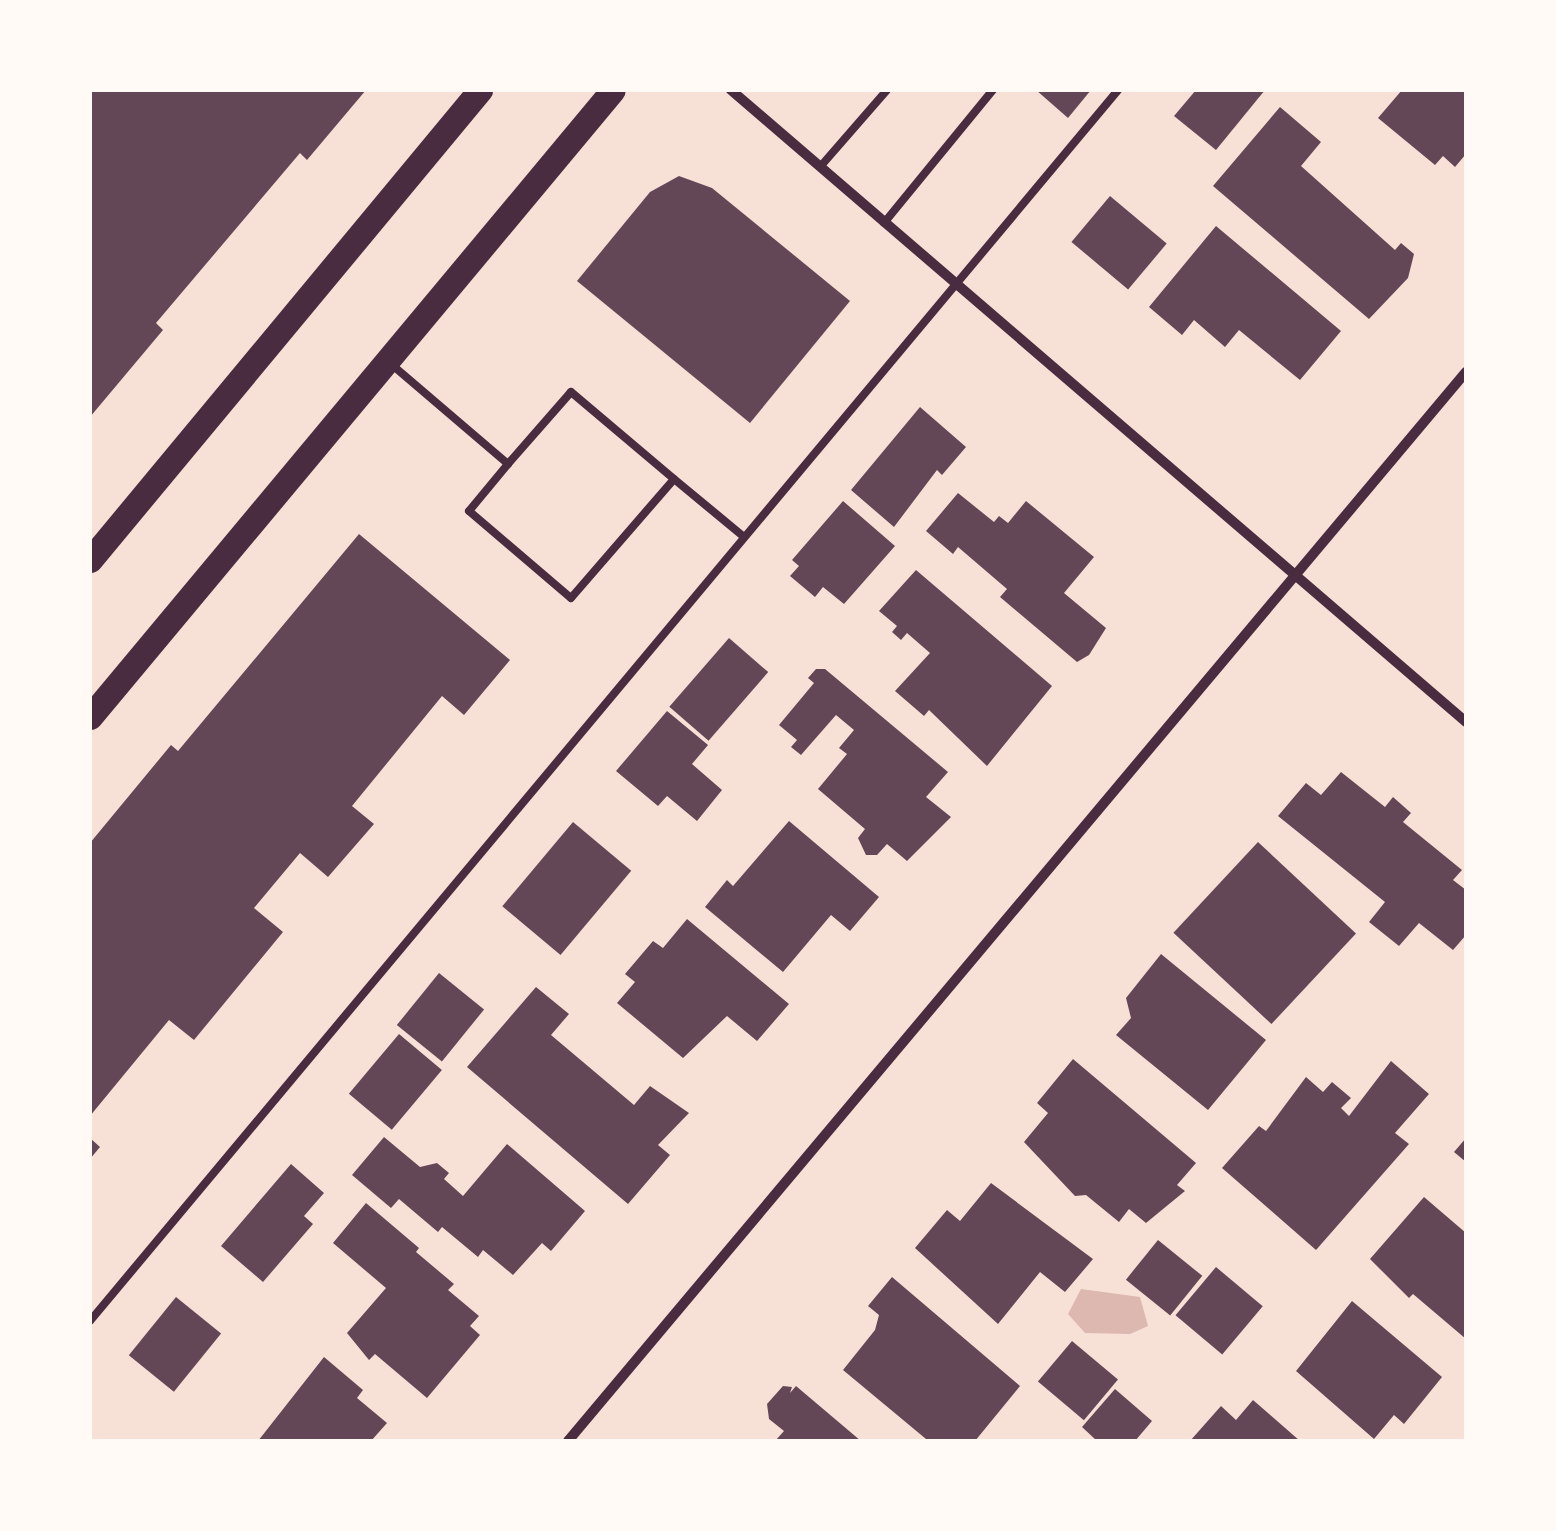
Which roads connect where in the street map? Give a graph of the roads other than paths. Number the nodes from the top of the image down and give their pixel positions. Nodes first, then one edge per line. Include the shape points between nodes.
1 (480, 90) edge
2 (614, 90) edge
3 (731, 90) edge
4 (887, 90) edge
5 (993, 90) edge
6 (1118, 90) edge
7 (820, 167) junction
8 (884, 223) junction
9 (953, 282) junction
10 (387, 362) junction
11 (1466, 372) edge
12 (508, 464) junction
13 (674, 479) junction
14 (742, 536) junction
15 (90, 560) edge
16 (1295, 576) junction
17 (90, 717) edge
18 (1466, 722) edge
19 (90, 1321) edge
20 (568, 1441) edge

1 - 15 main road
2 - 10 main road
3 - 7 street
4 - 7 lane
5 - 8 lane
6 - 9 lane
7 - 8 street
8 - 9 street
9 - 14 lane
9 - 16 street
10 - 12 lane
10 - 17 main road
11 - 16 street
12 - 13 lane via 570,392
12 - 13 lane via 469,511 571,598
13 - 14 lane
14 - 19 lane
16 - 18 street
16 - 20 street

